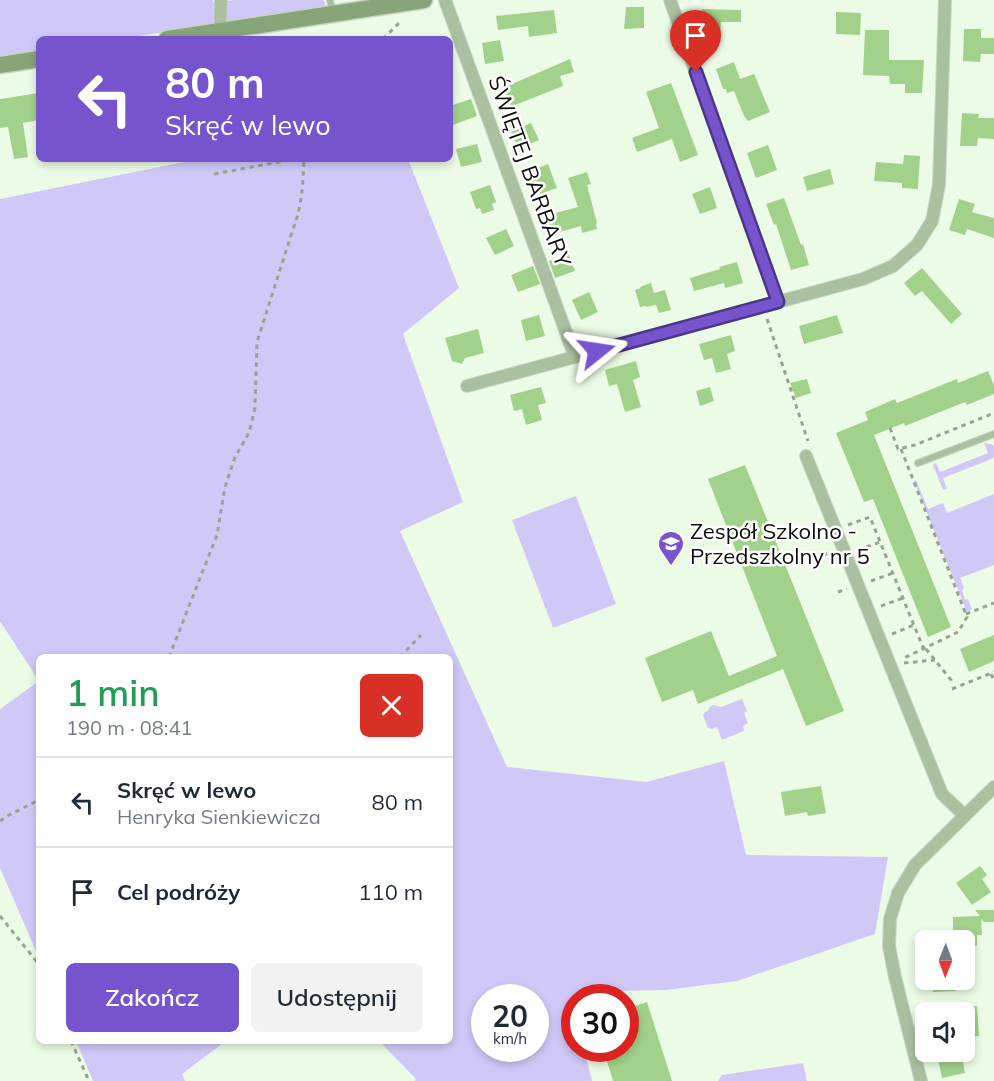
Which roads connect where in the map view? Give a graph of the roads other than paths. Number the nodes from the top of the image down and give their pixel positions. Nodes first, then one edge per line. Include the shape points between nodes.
1 (221, 0) edge
2 (424, 0) edge
3 (445, 0) edge
4 (670, 0) edge
5 (945, 0) edge
6 (332, 7) edge
7 (220, 31) junction
8 (187, 36) edge
9 (36, 59) edge
10 (0, 65) edge
11 (778, 302) junction
12 (574, 357) junction
13 (466, 386) dead end
14 (994, 434) edge
15 (806, 456) dead end
16 (918, 463) dead end
17 (994, 787) edge
18 (965, 816) junction
19 (921, 1081) edge

1 - 7 street
2 - 6 main road
3 - 12 street, ŚWIĘTEJ BARBARY
4 - 11 street
5 - 11 street via 939,185 932,221 917,245 892,266 863,279
6 - 7 main road
7 - 8 main road
9 - 10 main road
11 - 12 street
12 - 13 street
14 - 16 lane
15 - 18 street via 935,779 942,794
17 - 18 street
18 - 19 street via 915,865 898,893 890,919 889,946

